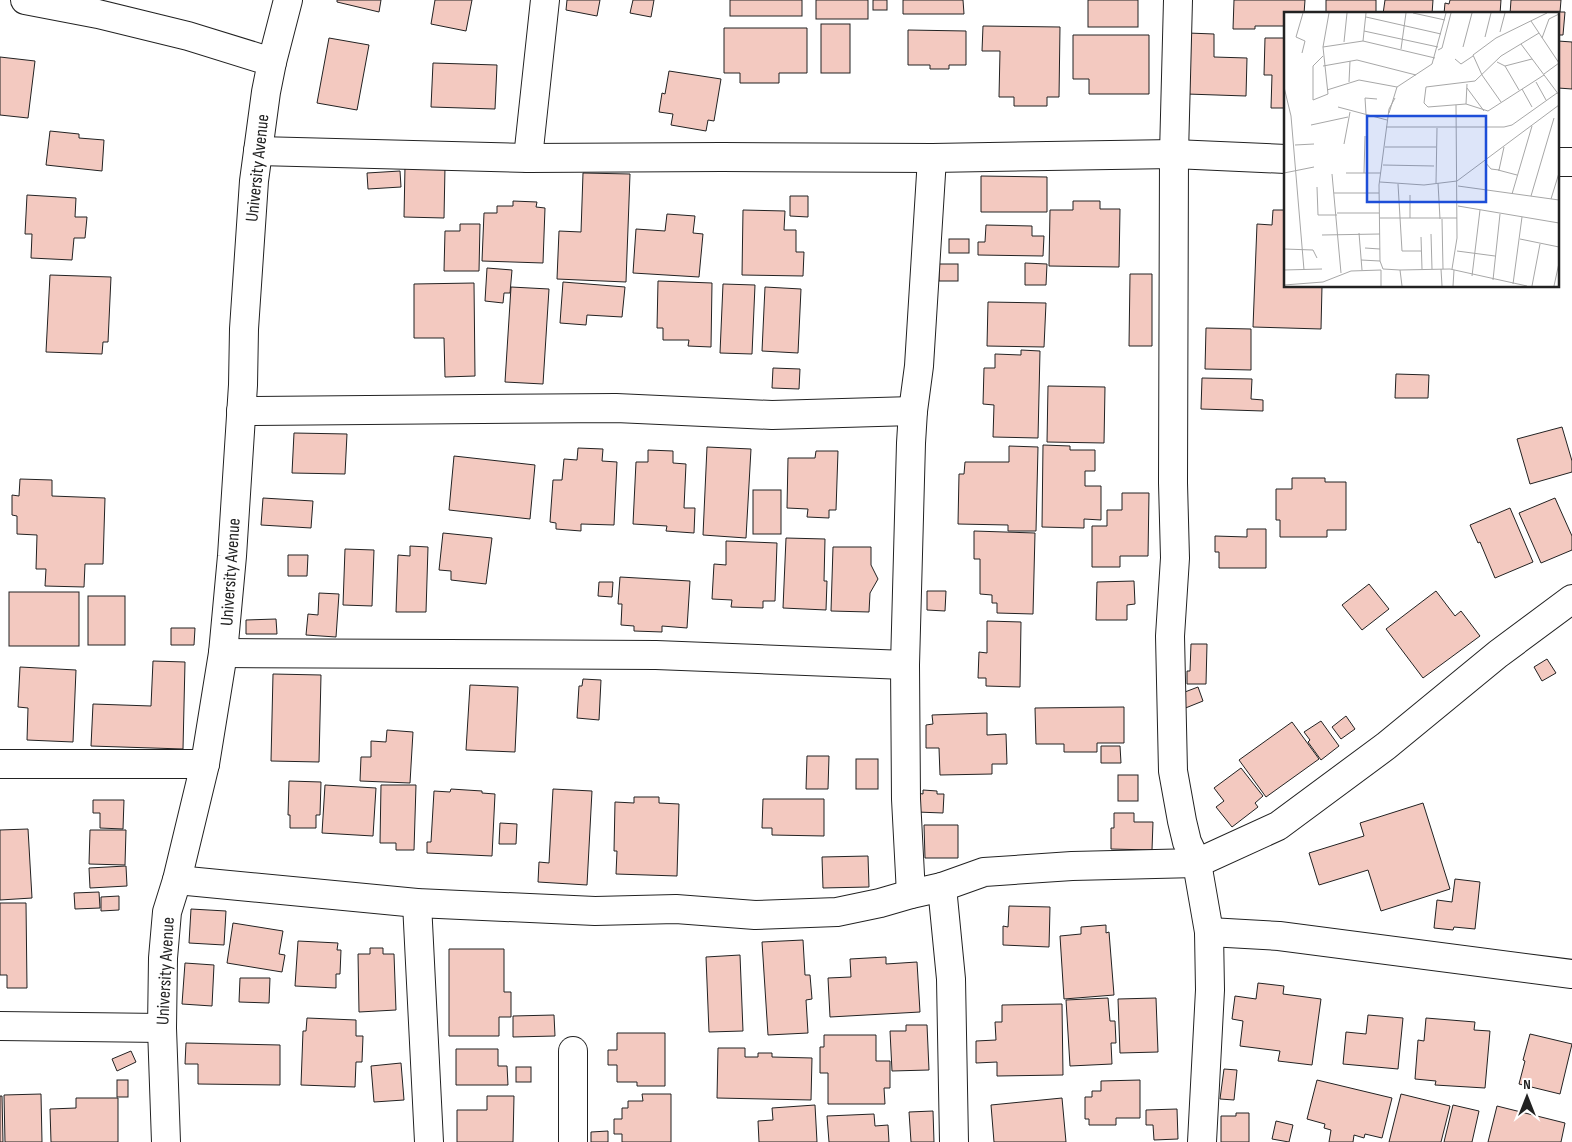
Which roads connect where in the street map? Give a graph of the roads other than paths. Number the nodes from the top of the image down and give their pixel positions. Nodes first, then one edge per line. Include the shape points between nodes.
1 (25, 0) edge
2 (288, 0) edge
3 (545, 0) edge
4 (1178, 0) edge
5 (272, 62) junction
6 (258, 151) junction
7 (1174, 154) junction
8 (528, 158) junction
9 (932, 158) junction
10 (1284, 159) edge
11 (241, 410) junction
12 (912, 411) junction
13 (1569, 610) edge
14 (223, 653) junction
15 (905, 665) junction
16 (0, 764) edge
17 (205, 764) junction
18 (1197, 863) junction
19 (177, 880) junction
20 (942, 887) junction
21 (910, 894) junction
22 (416, 903) junction
23 (1209, 932) junction
24 (1572, 974) edge
25 (0, 1026) edge
26 (162, 1028) junction
27 (573, 1051) dead end
28 (166, 1142) edge
29 (429, 1142) edge
30 (572, 1142) edge
31 (954, 1142) edge
32 (1202, 1142) edge

1 - 5 street via 188,36
2 - 5 street, University Avenue
3 - 8 street
4 - 7 street
5 - 6 street, University Avenue
6 - 8 street
6 - 11 street, University Avenue via 250,224
7 - 9 street
7 - 10 street
7 - 18 street via 1175,558 1170,636 1173,771 1182,821
8 - 9 street
9 - 12 street via 919,366
11 - 12 street via 616,408 772,415
11 - 14 street, University Avenue
12 - 15 street
13 - 18 street via 1498,654 1386,746 1278,826
14 - 15 street via 656,654
14 - 17 street, University Avenue
15 - 21 street
16 - 17 street
17 - 19 street, University Avenue
18 - 20 street via 984,872
18 - 23 street
19 - 22 street
19 - 26 street, University Avenue via 167,912
20 - 21 street
20 - 31 street via 951,979
21 - 22 street via 836,912 755,915 676,909 595,911
22 - 29 street
23 - 24 street via 1279,936
23 - 32 street via 1210,990
25 - 26 street
26 - 28 street, University Avenue
27 - 30 street

